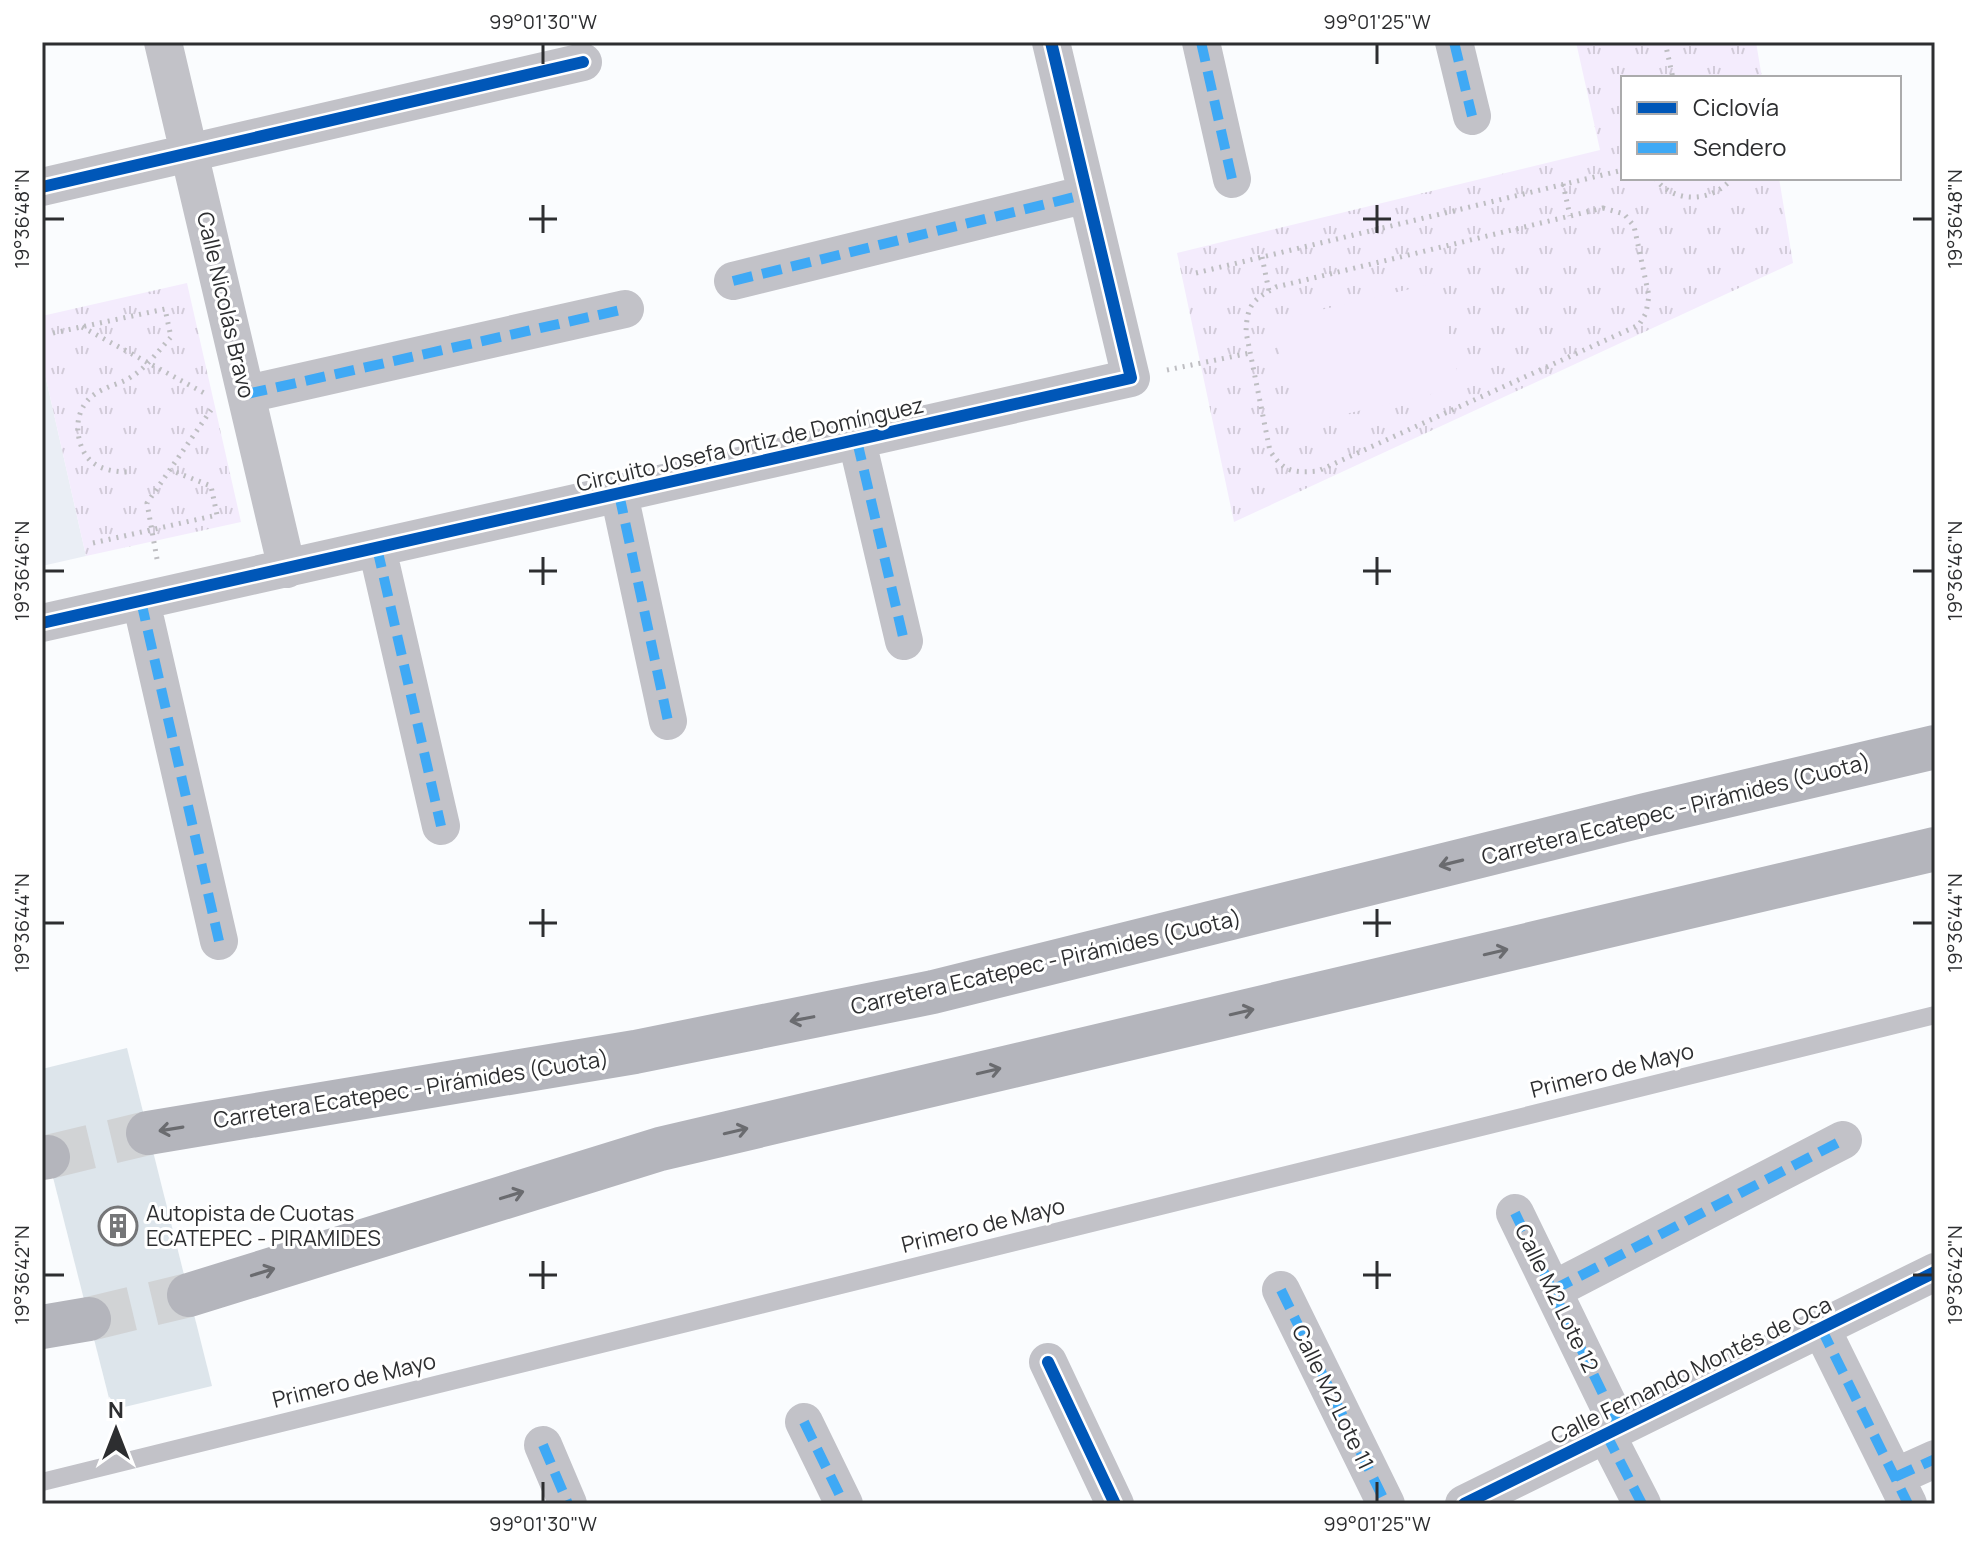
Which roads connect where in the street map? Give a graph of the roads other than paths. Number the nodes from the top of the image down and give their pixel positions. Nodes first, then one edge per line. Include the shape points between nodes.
1 (163, 42) edge
2 (1051, 42) edge
3 (1201, 42) edge
4 (1454, 42) edge
5 (583, 62) dead end
6 (1472, 116) dead end
7 (190, 152) junction
8 (1232, 179) dead end
9 (42, 187) edge
10 (1087, 194) junction
11 (733, 281) dead end
12 (625, 309) dead end
13 (247, 394) junction
14 (857, 441) junction
15 (619, 494) junction
16 (377, 548) junction
17 (287, 569) junction
18 (153, 598) junction
19 (42, 623) edge
20 (904, 641) dead end
21 (668, 721) dead end
22 (1935, 747) edge
23 (441, 826) dead end
24 (1935, 849) edge
25 (219, 941) dead end
26 (1935, 1015) edge
27 (148, 1133) tunnel mouth
28 (1843, 1140) dead end
29 (1515, 1213) dead end
30 (1935, 1272) edge
31 (1281, 1290) dead end
32 (1553, 1290) junction
33 (189, 1295) tunnel mouth
34 (89, 1319) tunnel mouth
35 (42, 1327) edge
36 (1821, 1328) junction
37 (1048, 1362) dead end
38 (804, 1422) dead end
39 (1613, 1430) junction
40 (543, 1445) dead end
41 (1935, 1459) edge
42 (42, 1482) edge
43 (1902, 1491) edge
44 (568, 1504) edge
45 (844, 1504) edge
46 (1115, 1504) edge
47 (1386, 1504) edge
48 (1464, 1504) edge
49 (1642, 1504) edge

1 - 7 street, Calle Nicolás Bravo
2 - 10 street
3 - 8 street
4 - 6 street
5 - 7 street
7 - 9 street
7 - 13 street, Calle Nicolás Bravo
10 - 11 street
10 - 14 street, Circuito Josefa Ortiz de Domínguez via 1131,378
12 - 13 street
13 - 17 street, Calle Nicolás Bravo
14 - 15 street, Circuito Josefa Ortiz de Domínguez
14 - 20 street
15 - 16 street, Circuito Josefa Ortiz de Domínguez
15 - 21 street
16 - 17 street, Circuito Josefa Ortiz de Domínguez
16 - 23 street
17 - 18 street, Circuito Josefa Ortiz de Domínguez
18 - 19 street, Circuito Josefa Ortiz de Domínguez
18 - 25 street
22 -> 27 highway, Carretera Ecatepec - Pirámides (Cuota) via 933,992 635,1052
33 -> 24 highway via 660,1149
26 - 42 lane, Primero de Mayo
28 - 32 street
29 - 32 street, Calle M2 Lote 12
30 - 36 street, Calle Fernando Montés de Oca
31 - 47 street, Calle M2 Lote 11
32 - 39 street, Calle M2 Lote 12
34 - 35 highway
36 - 39 street, Calle Fernando Montés de Oca
36 - 43 street
37 - 46 street
38 - 45 street
39 - 48 street, Calle Fernando Montés de Oca
39 - 49 street, Calle M2 Lote 12
40 - 44 street
41 - 43 street

